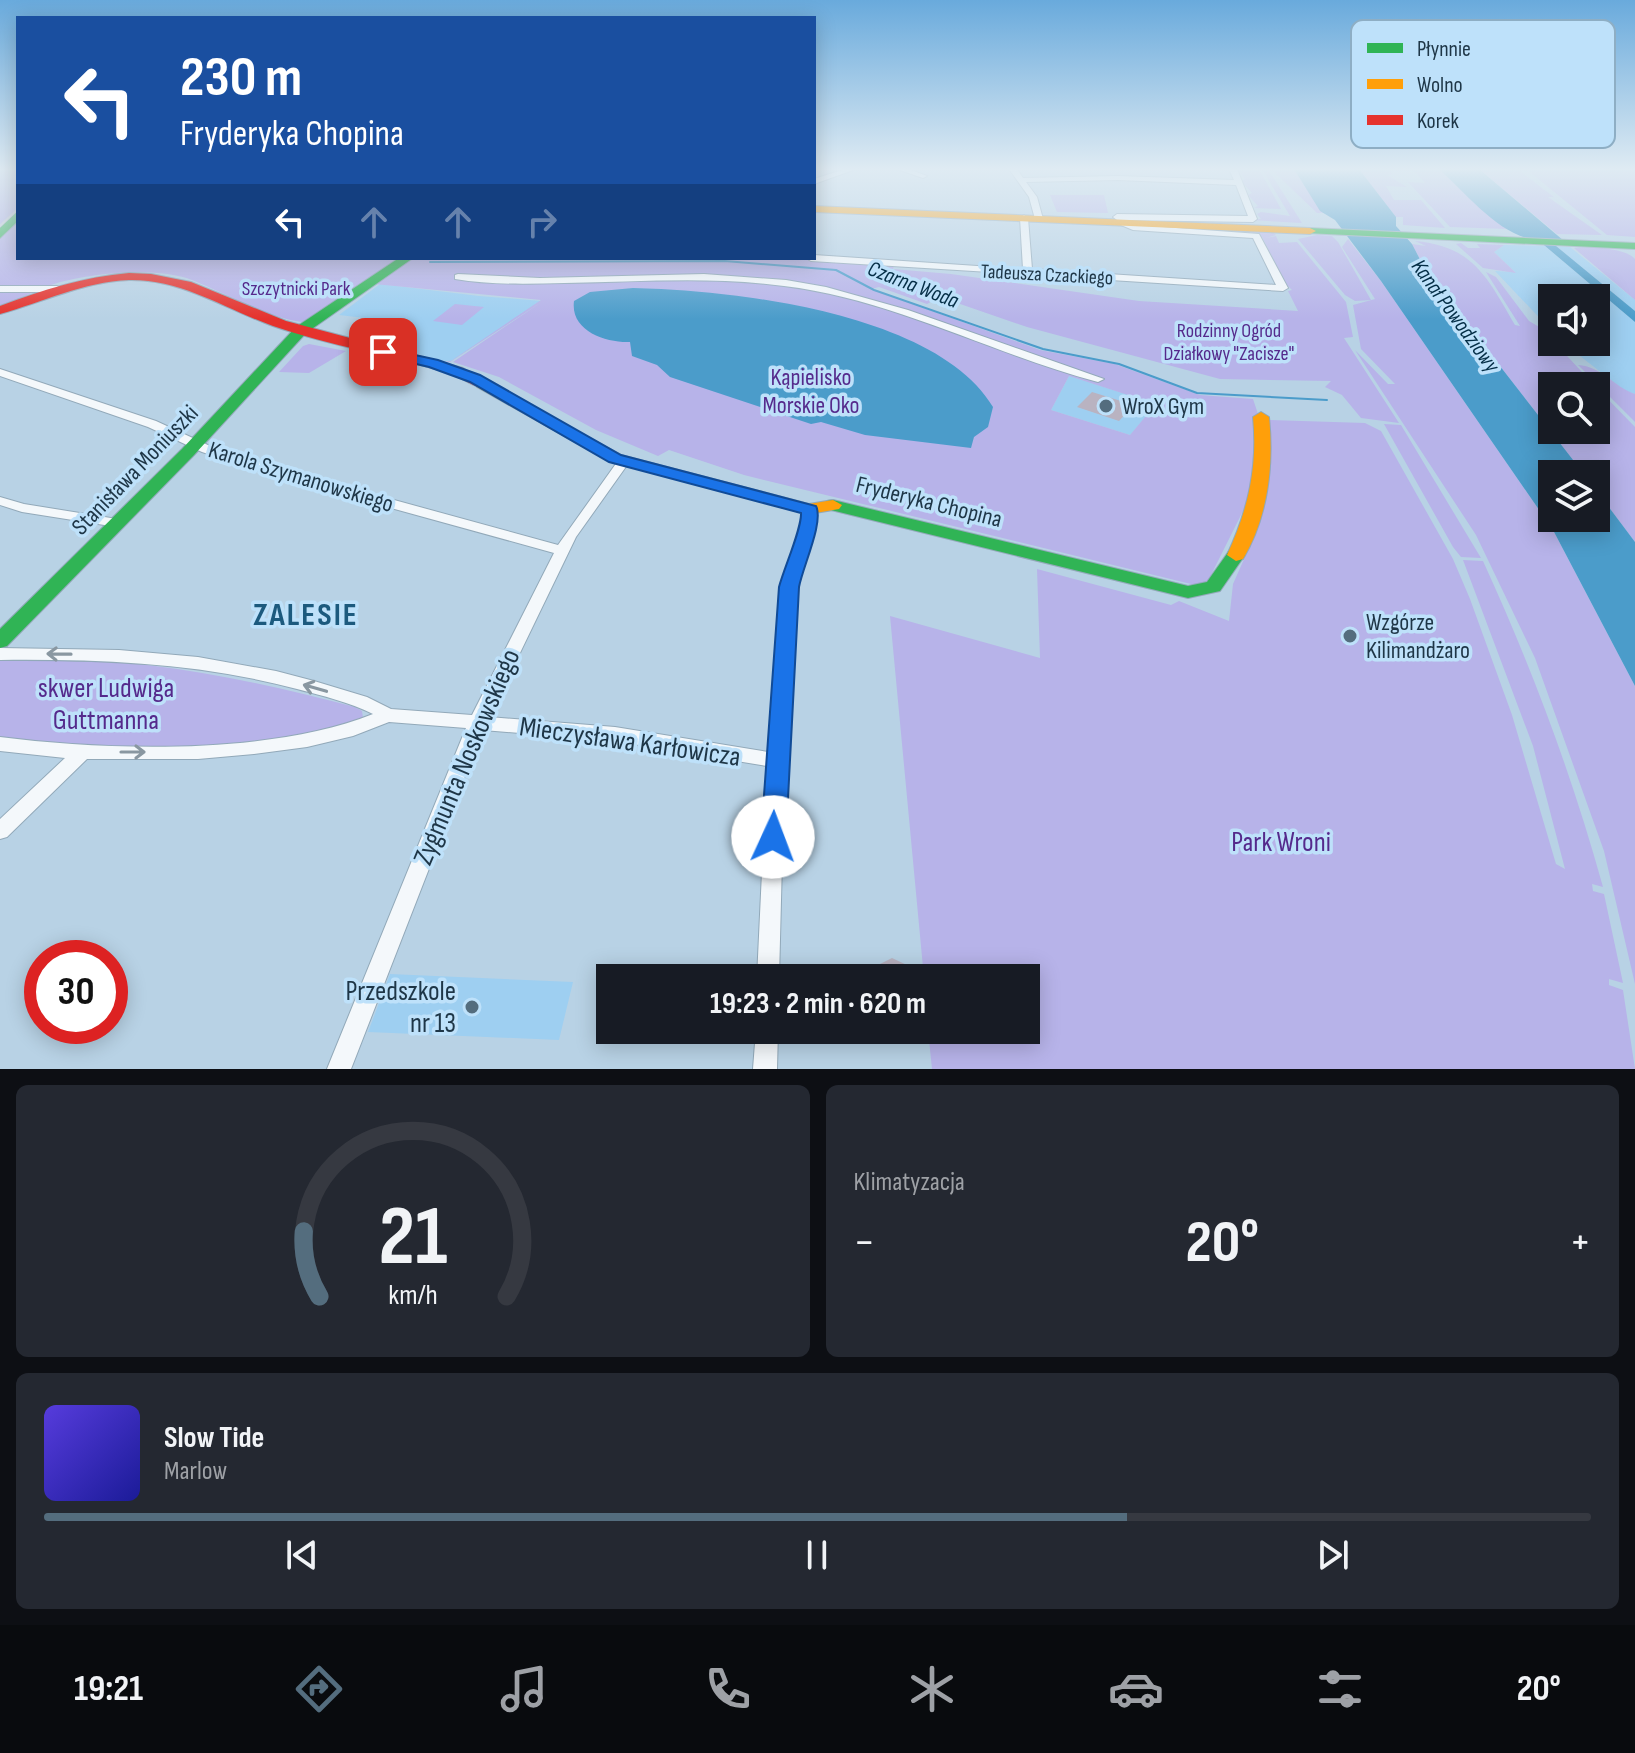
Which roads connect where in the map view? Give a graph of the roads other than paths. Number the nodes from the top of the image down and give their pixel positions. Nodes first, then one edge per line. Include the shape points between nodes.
1 (14, 219) edge
2 (1034, 219) edge
3 (1088, 219) edge
4 (1170, 219) edge
5 (1120, 220) junction
6 (1410, 234) junction
7 (0, 235) edge
8 (1574, 241) junction
9 (1635, 244) edge
10 (816, 258) edge
11 (401, 262) edge
12 (1028, 274) junction
13 (458, 277) dead end
14 (0, 289) edge
15 (57, 289) junction
16 (0, 310) edge
17 (301, 330) junction
18 (0, 372) edge
19 (1098, 379) dead end
20 (1261, 417) dead end
21 (196, 444) junction
22 (624, 461) junction
23 (0, 501) edge
24 (809, 509) junction
25 (117, 523) junction
26 (561, 550) junction
27 (0, 641) edge
28 (0, 654) edge
29 (388, 715) junction
30 (477, 723) junction
31 (0, 744) edge
32 (82, 753) junction
33 (776, 760) junction
34 (0, 831) edge
35 (769, 964) edge
36 (766, 1044) edge
37 (339, 1069) edge
38 (765, 1069) edge

1 - 7 street
2 - 12 street
3 - 5 street
4 - 5 street
5 - 6 street
5 - 12 street, Tadeusza Czackiego via 1149,228 1252,235 1260,239 1282,285
6 - 8 street
6 - 8 street via 1509,234
8 - 9 street
10 - 12 street, Tadeusza Czackiego
11 - 17 street, Stanisława Moniuszki
13 - 19 street via 544,282 718,278 814,287
14 - 15 street, Fryderyka Chopina
15 - 16 street, Fryderyka Chopina
15 - 17 street, Fryderyka Chopina via 115,279 172,281
17 - 21 street, Stanisława Moniuszki
17 - 22 street, Fryderyka Chopina via 458,371 592,449
18 - 21 street, Karola Szymanowskiego
20 - 24 street, Fryderyka Chopina via 1265,463 1256,511 1221,583 1208,591 1181,591 836,504
21 - 25 street, Stanisława Moniuszki
21 - 26 street, Karola Szymanowskiego via 378,502
22 - 24 street, Fryderyka Chopina
22 - 26 street, Zygmunta Noskowskiego
23 - 25 street
24 - 33 street via 810,522 789,587
25 - 27 street, Stanisława Moniuszki
26 - 30 street, Zygmunta Noskowskiego
29 -> 28 street, Mieczysława Karłowicza via 370,703 265,673 120,655
29 - 30 street, Mieczysława Karłowicza
32 -> 29 street, Mieczysława Karłowicza via 260,745 354,731
30 - 33 street, Mieczysława Karłowicza via 615,734
30 - 37 street, Zygmunta Noskowskiego
31 - 32 street, Mieczysława Karłowicza
32 - 34 street
33 - 35 street
36 - 38 street

